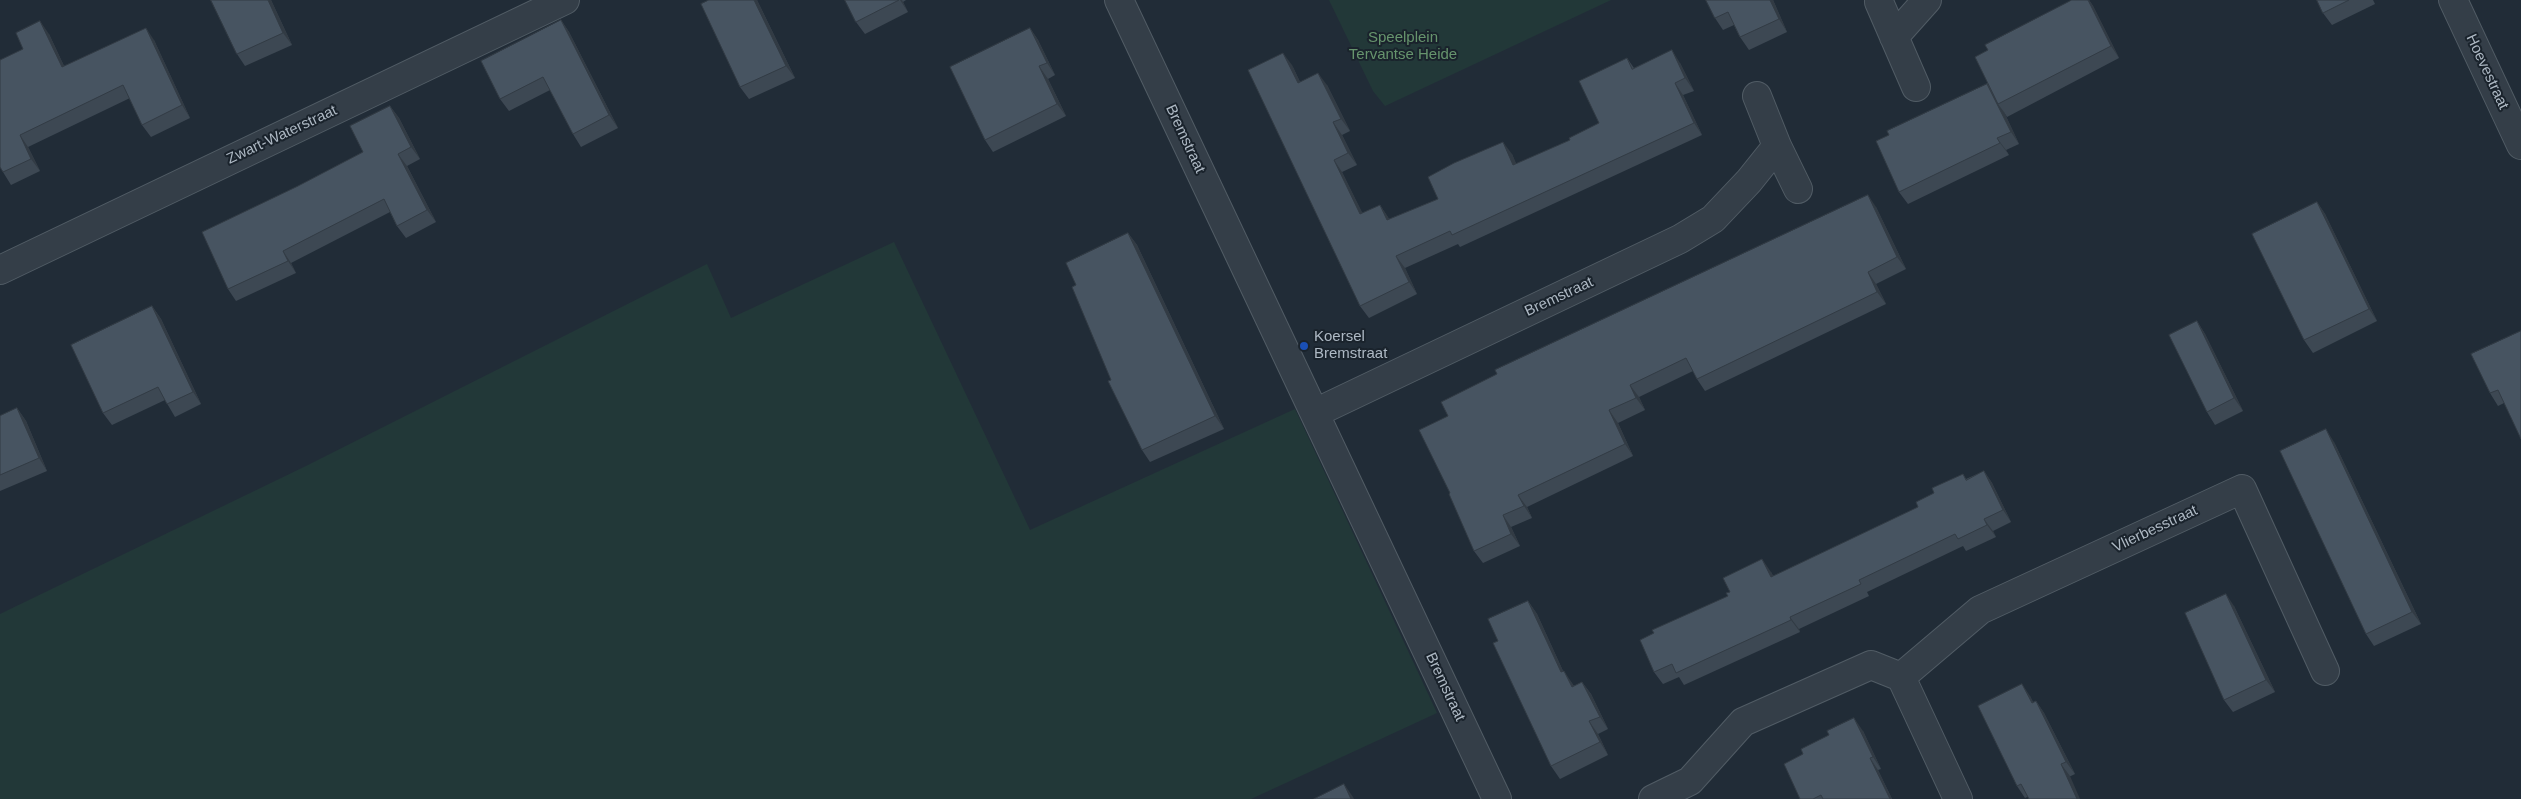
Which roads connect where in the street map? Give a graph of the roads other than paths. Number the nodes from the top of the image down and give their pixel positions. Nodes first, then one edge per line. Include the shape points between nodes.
1 (564, 0) edge
2 (1118, 0) edge
3 (1927, 0) edge
4 (2452, 0) edge
5 (1879, 2) dead end
6 (1894, 37) junction
7 (1916, 87) dead end
8 (1757, 96) dead end
9 (2521, 145) edge
10 (1777, 146) junction
11 (1798, 189) dead end
12 (0, 270) edge
13 (1315, 412) junction
14 (2325, 671) dead end
15 (1901, 677) junction
16 (1497, 799) edge
17 (1653, 799) edge
18 (1958, 799) edge

1 - 12 street, Zwart-Waterstraat
2 - 13 street, Bremstraat
3 - 6 street
4 - 9 street, Hoevestraat
5 - 6 street
6 - 7 street
8 - 10 street
10 - 11 street
10 - 13 street, Bremstraat via 1714,218 1680,239
13 - 16 street, Bremstraat
14 - 15 street, Vlierbesstraat via 2242,489 1980,610
15 - 17 street via 1871,665 1743,722 1690,781
15 - 18 street

